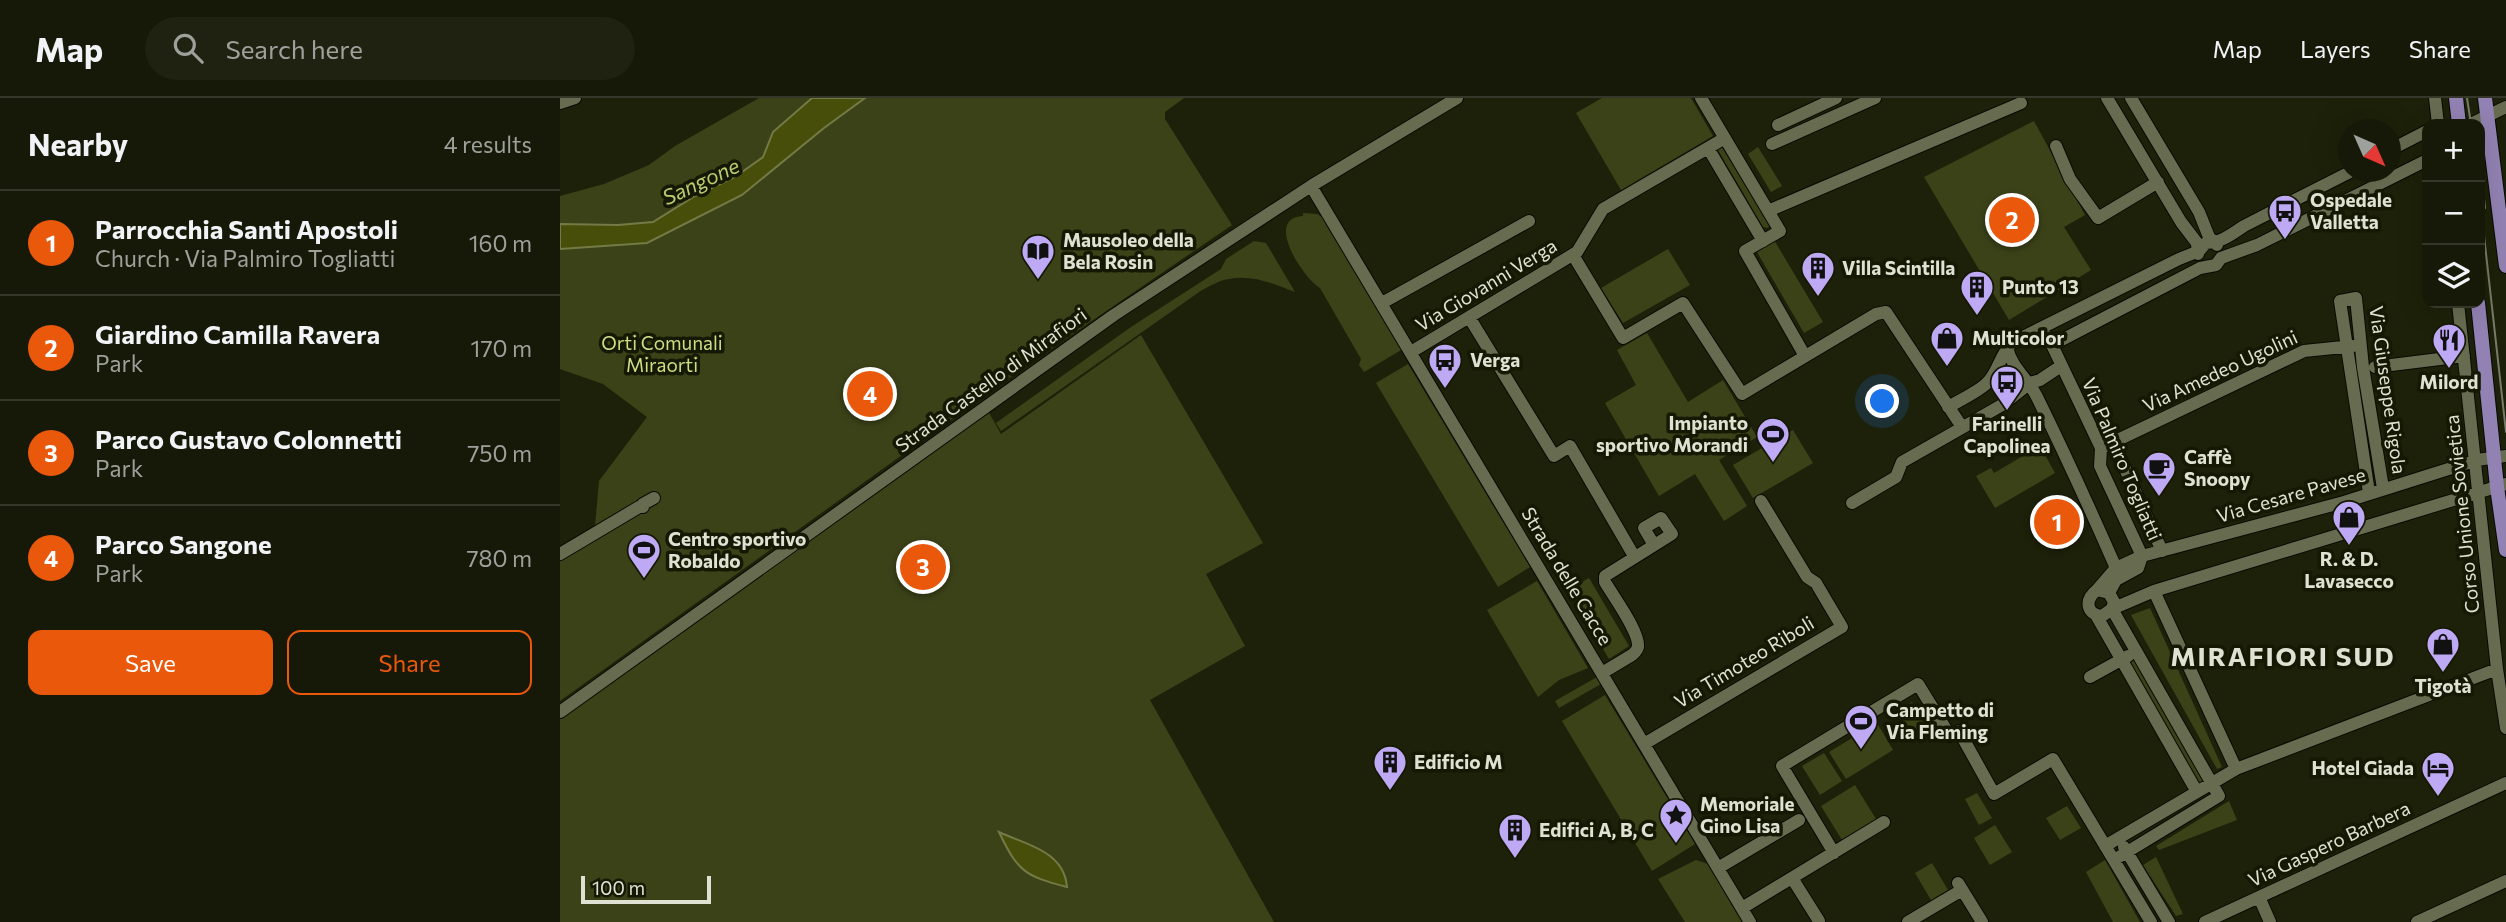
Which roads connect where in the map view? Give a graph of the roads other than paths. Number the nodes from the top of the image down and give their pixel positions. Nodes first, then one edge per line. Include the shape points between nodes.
1 (575, 98) edge
2 (1457, 98) edge
3 (1701, 98) edge
4 (1836, 98) edge
5 (1875, 98) edge
6 (2107, 98) edge
7 (2131, 98) edge
8 (2435, 98) edge
9 (2456, 98) edge
10 (2485, 98) edge
11 (560, 103) edge
12 (2021, 103) dead end
13 (2506, 107) edge
14 (2487, 116) junction
15 (2437, 119) edge
16 (2458, 119) edge
17 (2481, 119) edge
18 (1778, 125) dead end
19 (2422, 134) edge
20 (1725, 138) junction
21 (1772, 144) dead end
22 (2401, 144) edge
23 (2056, 146) dead end
24 (1708, 148) junction
25 (2422, 162) edge
26 (2401, 170) edge
27 (2338, 178) edge
28 (2158, 182) junction
29 (2375, 182) edge
30 (1308, 188) junction
31 (1768, 211) junction
32 (1529, 221) dead end
33 (1763, 241) junction
34 (2214, 243) junction
35 (2199, 251) junction
36 (1573, 255) junction
37 (2221, 258) junction
38 (2206, 265) junction
39 (2506, 267) edge
40 (1382, 303) junction
41 (2459, 308) edge
42 (2479, 308) edge
43 (1469, 317) junction
44 (2041, 328) junction
45 (2052, 345) junction
46 (2360, 345) junction
47 (2345, 346) junction
48 (2007, 348) junction
49 (1411, 352) junction
50 (1805, 356) junction
51 (2464, 356) junction
52 (2061, 366) junction
53 (2375, 367) dead end
54 (2030, 383) junction
55 (1948, 407) junction
56 (1962, 427) junction
57 (2107, 445) junction
58 (2500, 456) edge
59 (2476, 460) junction
60 (2502, 486) edge
61 (2383, 488) junction
62 (2480, 491) junction
63 (2369, 493) junction
64 (1761, 501) dead end
65 (646, 503) dead end
66 (1852, 503) dead end
67 (1654, 545) dead end
68 (2506, 550) edge
69 (2162, 551) junction
70 (560, 554) edge
71 (1634, 556) junction
72 (2143, 556) junction
73 (2116, 568) junction
74 (2154, 591) junction
75 (2103, 592) junction
76 (2112, 609) junction
77 (2096, 615) junction
78 (2137, 651) junction
79 (2122, 659) junction
80 (2497, 669) junction
81 (1602, 673) junction
82 (2090, 677) dead end
83 (560, 712) edge
84 (2506, 728) edge
85 (1644, 744) junction
86 (2236, 769) junction
87 (2213, 783) junction
88 (2506, 783) edge
89 (2197, 792) junction
90 (1798, 820) dead end
91 (1884, 822) dead end
92 (2118, 839) junction
93 (2105, 846) junction
94 (2126, 852) junction
95 (1834, 853) junction
96 (2114, 860) junction
97 (1718, 868) junction
98 (1792, 878) junction
99 (2506, 881) edge
100 (2259, 897) junction
101 (1742, 908) junction
102 (1819, 921) edge
103 (1750, 922) edge
104 (1908, 922) edge
105 (1982, 922) edge
106 (2151, 922) edge
107 (2169, 922) edge
108 (2205, 922) edge
109 (2270, 922) edge
110 (2417, 922) edge

1 - 11 street
2 - 30 street, Strada Castello di Mirafiori
3 - 20 street
4 - 18 street
5 - 21 street
6 - 28 street
7 - 34 street
8 - 15 street
9 - 16 main road
10 - 14 main road
12 - 31 street
13 - 14 street
14 - 17 street
14 - 39 main road
19 - 22 street
20 - 24 street, Via Giovanni Verga
20 - 31 street
23 - 28 street via 2070,180 2098,218
24 - 33 street
24 - 36 street, Via Giovanni Verga via 1603,209
25 - 26 street
27 - 34 street
28 - 35 street
29 - 37 street via 2257,245
30 - 40 street, Strada delle Cacce
30 - 83 street, Strada Castello di Mirafiori via 1114,315
31 - 33 street via 1780,231
32 - 40 street
33 - 50 street via 1745,251
34 - 35 street via 2206,243
34 - 37 street via 2221,249
35 - 38 street via 2199,259
35 - 44 street
36 - 43 street, Via Giovanni Verga
36 - 50 street via 1623,338 1683,303 1742,394
37 - 38 street via 2216,265
38 - 45 street
40 - 49 street, Strada delle Cacce
41 - 51 street, Corso Unione Sovietica
42 - 58 main road, Corso Unione Sovietica
43 - 49 street, Via Giovanni Verga
43 - 71 street via 1553,456 1570,446
44 - 45 street, Via Palmiro Togliatti
44 - 48 street
45 - 52 street, Via Palmiro Togliatti
46 - 47 street, Via Amedeo Ugolini
46 - 47 street, Via Giuseppe Rigola via 2356,298 2340,301
46 - 61 street, Via Giuseppe Rigola
47 - 57 street, Via Amedeo Ugolini via 2304,351
47 - 63 street, Via Giuseppe Rigola
48 - 54 street via 2010,359
48 - 55 street via 1986,384
49 - 81 street, Strada delle Cacce
50 - 55 street via 1886,312
51 - 53 street
51 - 59 street, Corso Unione Sovietica
52 - 54 street
52 - 57 street, Via Palmiro Togliatti
54 - 56 street
54 - 73 street
55 - 56 street
56 - 66 street via 1902,462 1896,477
57 - 69 street, Via Palmiro Togliatti
57 - 72 street, Via Palmiro Togliatti via 2100,466
58 - 59 street, Via Cesare Pavese
58 - 60 main road, Corso Unione Sovietica
59 - 61 street, Via Cesare Pavese
59 - 62 street, Corso Unione Sovietica
60 - 62 street
60 - 68 main road, Corso Unione Sovietica
61 - 63 street, Via Cesare Pavese
62 - 74 street
62 - 80 street, Corso Unione Sovietica
63 - 69 street, Via Cesare Pavese
64 - 85 street, Via Timoteo Riboli via 1842,627
65 - 70 street
67 - 71 street
69 - 72 street, Via Cesare Pavese
71 - 81 street via 1605,579 1635,632 1638,648
72 - 73 street, Via Cesare Pavese
72 - 75 street, Via Palmiro Togliatti via 2138,568
73 - 75 street, Via Cesare Pavese
74 - 76 street
74 - 86 street
75 - 76 street via 2113,598
75 - 77 street via 2090,595 2088,601
76 - 77 street
76 - 78 street
77 - 79 street
78 - 79 street
78 - 87 street
79 - 82 street
79 - 89 street
80 - 84 street, Corso Unione Sovietica
80 - 86 street
81 - 85 street, Strada delle Cacce
85 - 97 street, Strada delle Cacce
86 - 87 street
87 - 89 street
87 - 94 street via 2219,796
88 - 100 street, Via Gaspero Barbera
89 - 92 street
90 - 97 street
91 - 95 street
92 - 93 street
92 - 94 street
93 - 95 street via 2053,759 1994,794 1959,731 1950,736 1918,684 1782,766
93 - 96 street
94 - 96 street
94 - 107 street
95 - 98 street
96 - 106 street
97 - 101 street, Strada delle Cacce
98 - 101 street
98 - 102 street
99 - 110 street
100 - 108 street, Via Gaspero Barbera
100 - 109 street
101 - 103 street, Strada delle Cacce
104 - 105 street via 1960,887

